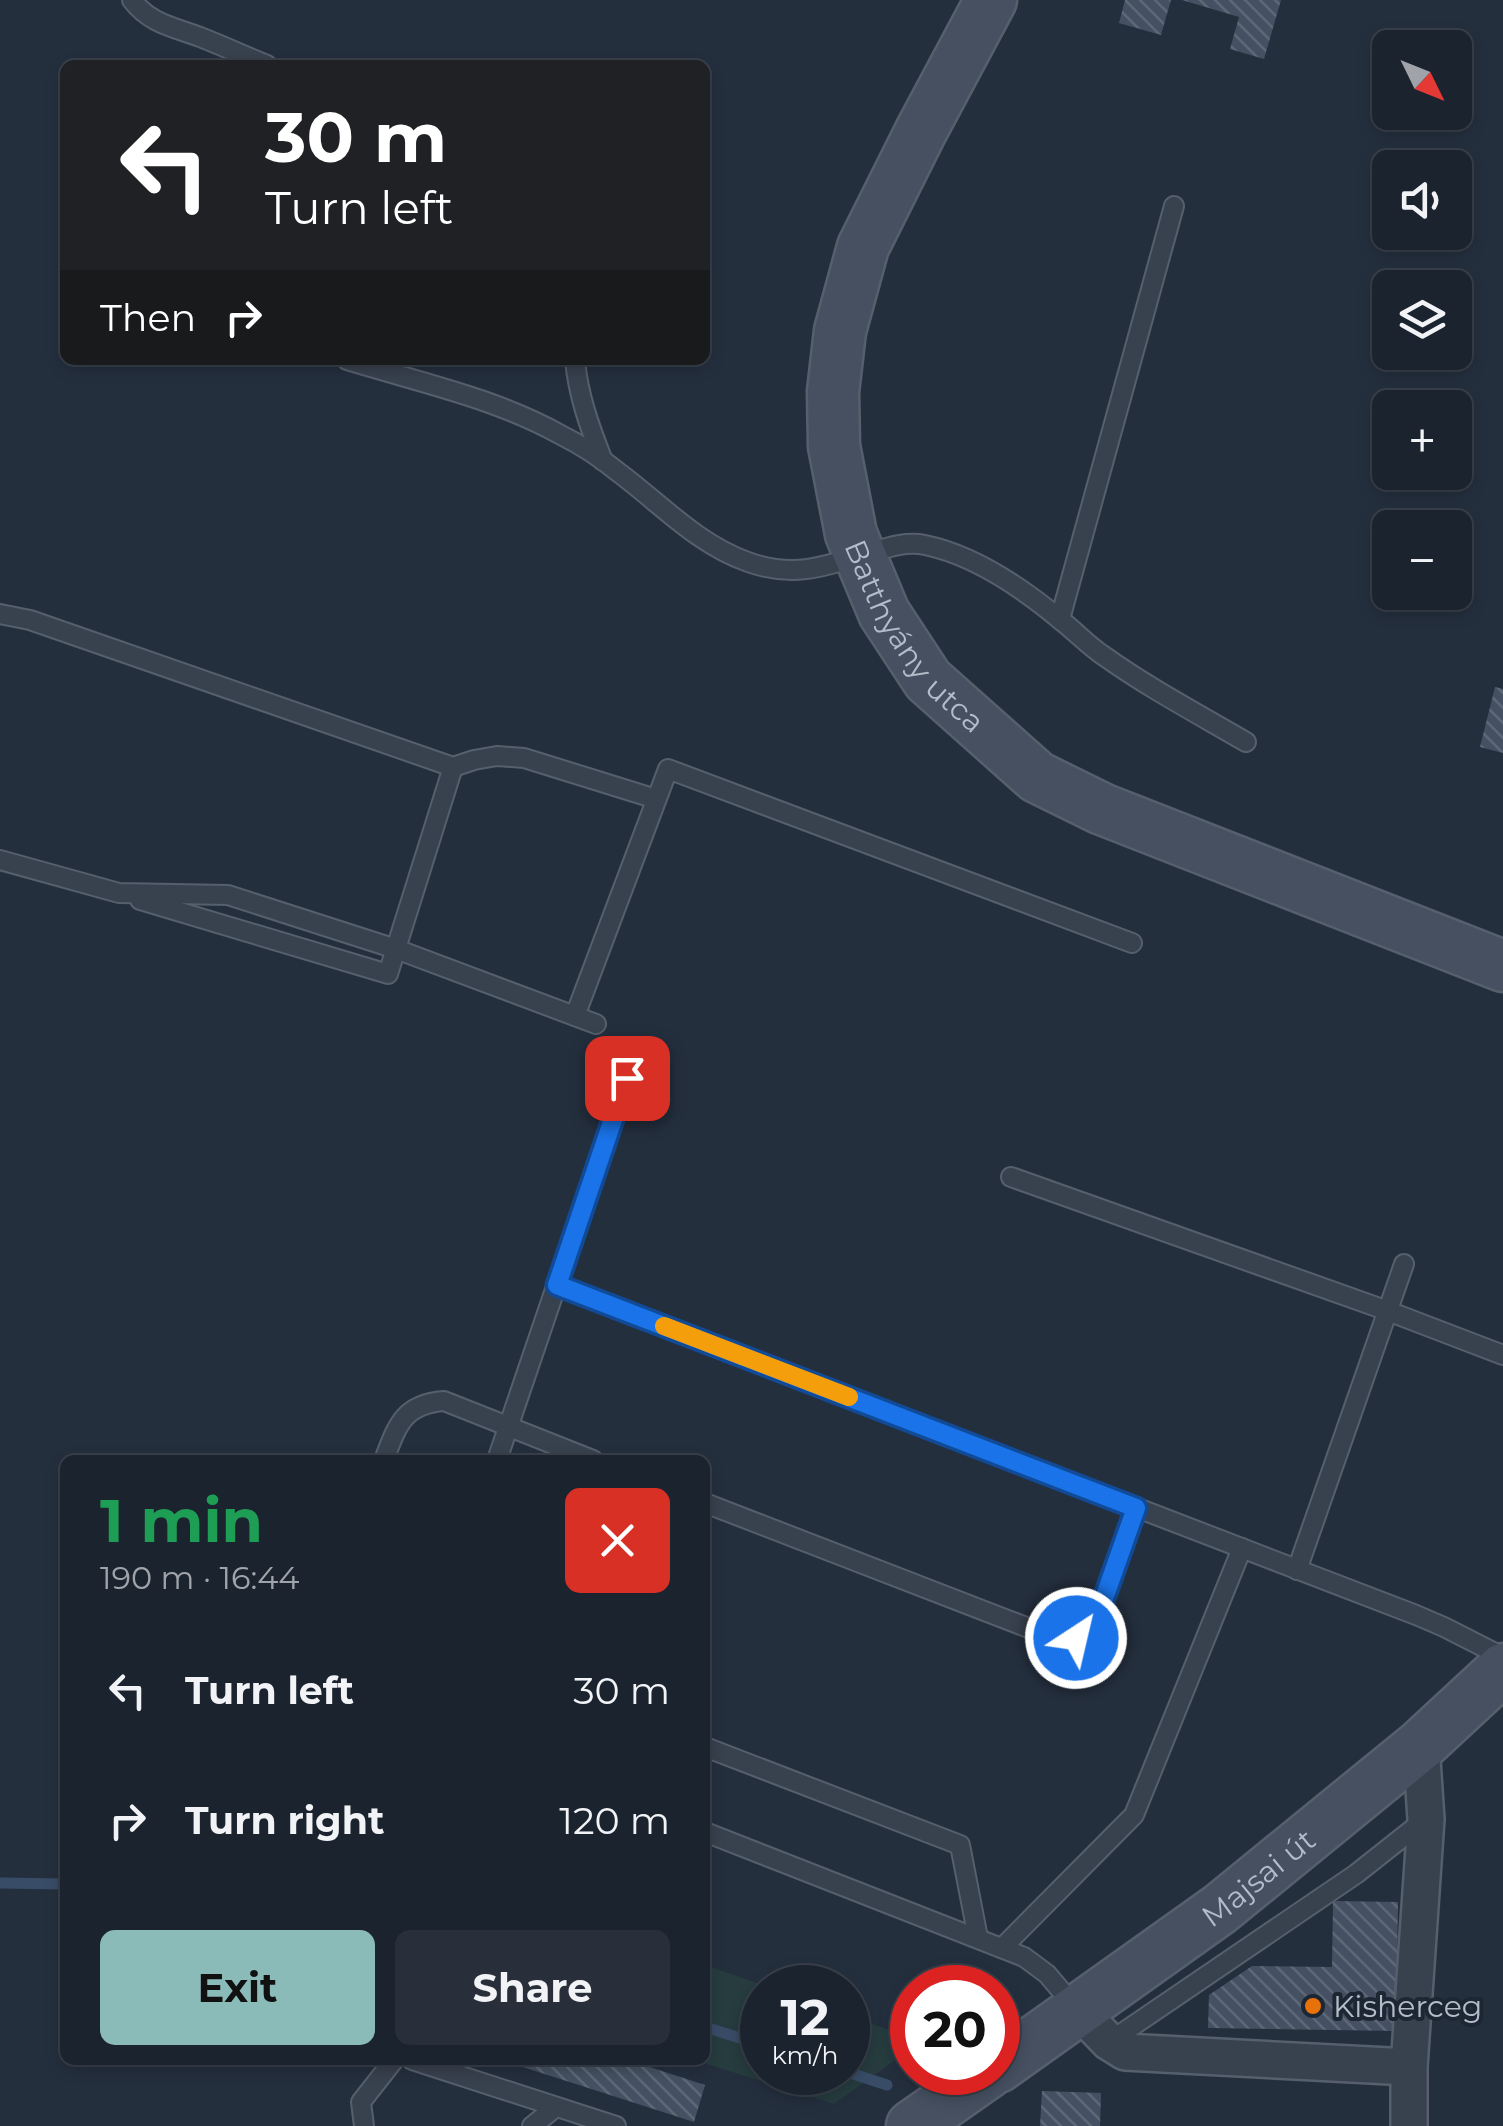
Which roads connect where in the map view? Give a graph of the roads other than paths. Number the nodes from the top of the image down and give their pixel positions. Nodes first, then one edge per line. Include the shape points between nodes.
1 (132, 0) edge
2 (991, 0) edge
3 (255, 60) edge
4 (1174, 206) dead end
5 (363, 365) edge
6 (575, 365) edge
7 (604, 462) junction
8 (860, 556) junction
9 (0, 614) edge
10 (1060, 619) junction
11 (1246, 742) dead end
12 (453, 767) junction
13 (656, 799) junction
14 (0, 860) edge
15 (118, 893) junction
16 (1132, 943) dead end
17 (396, 949) junction
18 (1503, 966) edge
19 (575, 1016) junction
20 (596, 1024) dead end
21 (627, 1078) dead end
22 (1011, 1177) dead end
23 (1404, 1264) dead end
24 (557, 1285) junction
25 (1388, 1311) junction
26 (1503, 1355) edge
27 (508, 1427) junction
28 (386, 1455) edge
29 (499, 1455) edge
30 (580, 1455) edge
31 (710, 1505) edge
32 (1136, 1508) junction
33 (1242, 1548) junction
34 (1298, 1570) junction
35 (1503, 1657) edge
36 (1503, 1669) edge
37 (1422, 1745) junction
38 (710, 1749) edge
39 (1426, 1820) junction
40 (710, 1834) edge
41 (978, 1938) junction
42 (1002, 1948) junction
43 (1094, 2026) junction
44 (1020, 2057) edge
45 (390, 2065) edge
46 (427, 2065) edge
47 (1410, 2067) junction
48 (956, 2095) edge
49 (556, 2107) junction
50 (364, 2126) edge
51 (532, 2126) edge
52 (616, 2126) edge
53 (912, 2126) edge
54 (1409, 2126) edge

1 - 3 lane via 164,26
2 - 8 main road, Batthyány utca via 863,247 845,308 833,392 834,446
4 - 10 lane
5 - 7 lane via 526,418
6 - 7 lane
7 - 8 lane via 674,519 748,562 798,571
8 - 10 lane via 896,545 944,549
8 - 18 main road, Batthyány utca via 884,612 928,680 1037,777 1102,810
9 - 12 lane
10 - 11 lane via 1132,676
12 - 13 lane via 497,756 524,758
12 - 17 lane
13 - 16 lane via 668,768
13 - 19 lane
14 - 15 lane
15 - 17 lane via 228,895
15 - 17 lane via 388,974
17 - 19 lane
19 - 20 lane
21 - 24 lane
22 - 25 lane
23 - 25 lane
24 - 27 lane
24 - 32 lane
25 - 26 lane
25 - 34 lane
27 - 28 lane via 444,1401 420,1404 394,1432
27 - 29 lane
27 - 30 lane
31 - 32 lane via 1057,1640 1076,1638 1096,1621
32 - 33 lane
33 - 34 lane
33 - 42 lane via 1134,1815
34 - 35 lane via 1444,1626
36 - 37 main road, Majsai út
37 - 39 street
37 - 43 main road, Majsai út via 1220,1910
38 - 41 lane via 960,1844
39 - 43 lane via 1356,1874
39 - 47 street
40 - 41 lane
41 - 42 lane
42 - 43 lane via 1047,1974
43 - 44 main road, Majsai út
43 - 47 street via 1126,2052
45 - 50 lane via 362,2102
46 - 49 lane
47 - 54 street
48 - 53 main road
49 - 51 lane
49 - 52 lane

